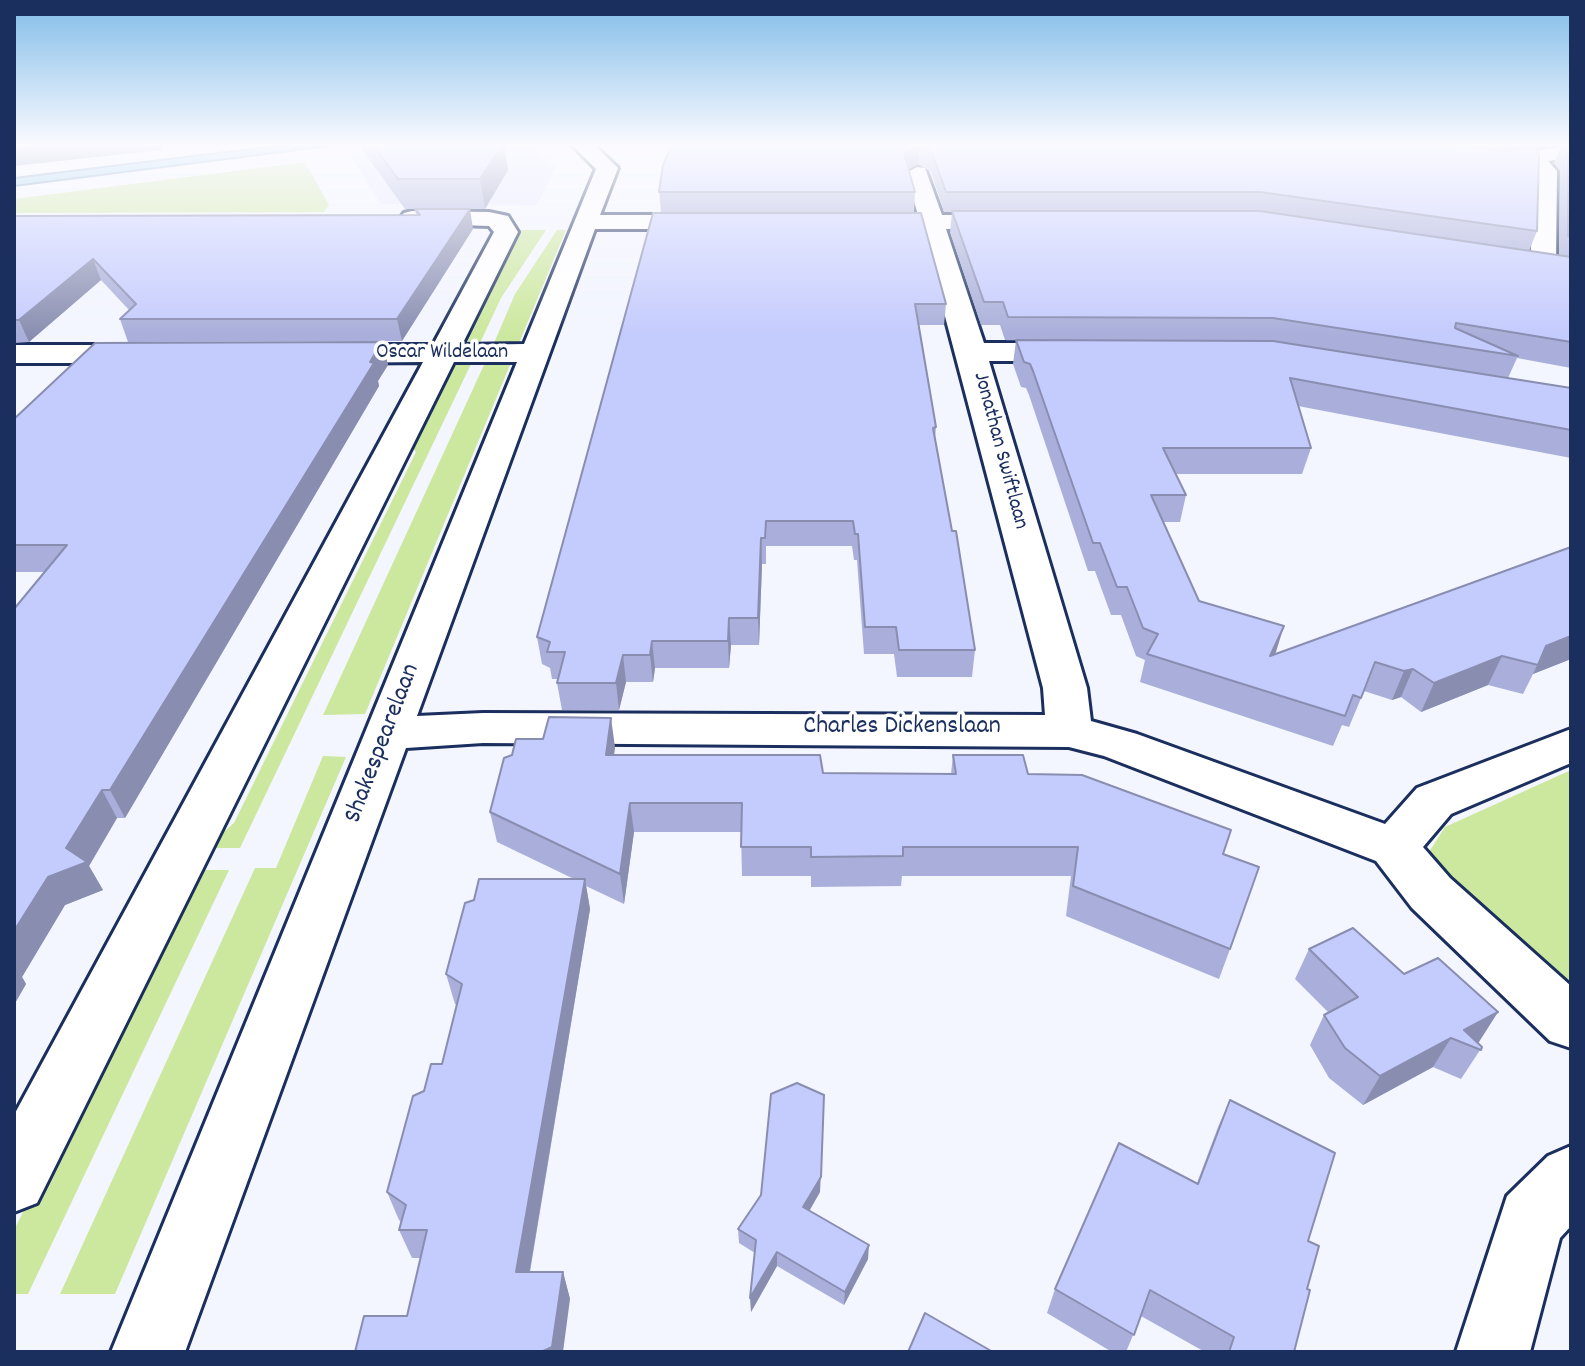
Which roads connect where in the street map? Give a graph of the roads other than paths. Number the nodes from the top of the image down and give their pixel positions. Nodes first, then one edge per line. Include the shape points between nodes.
1 (590, 209) edge
2 (928, 209) edge
3 (1545, 209) edge
4 (386, 218) edge
5 (585, 222) junction
6 (736, 222) edge
7 (841, 222) edge
8 (1027, 222) edge
9 (932, 223) junction
10 (1513, 261) edge
11 (1543, 266) junction
12 (1571, 270) edge
13 (972, 352) junction
14 (1109, 352) edge
15 (534, 353) junction
16 (177, 354) edge
17 (301, 354) edge
18 (440, 354) junction
19 (18, 369) edge
20 (1069, 731) junction
21 (389, 733) junction
22 (1571, 745) edge
23 (1394, 847) junction
24 (1571, 1023) edge
25 (1571, 1178) edge
26 (14, 1180) edge
27 (148, 1352) edge
28 (1493, 1352) edge

1 - 5 street, Shakespearelaan
2 - 9 street, Jonathan Swiftlaan
3 - 11 street
4 - 18 street via 500,221 506,232
5 - 6 street
5 - 15 street, Shakespearelaan
7 - 9 street
8 - 9 street
9 - 13 street, Jonathan Swiftlaan
10 - 11 street
11 - 12 street
13 - 14 street
13 - 20 street, Jonathan Swiftlaan via 1065,688
15 - 18 street, Oscar Wildelaan
15 - 21 street, Shakespearelaan
16 - 19 street via 53,355
17 - 18 street, Oscar Wildelaan
18 - 26 street
20 - 21 street, Charles Dickenslaan via 483,728
20 - 23 street, Charles Dickenslaan via 1135,750
21 - 27 street, Shakespearelaan
22 - 23 street via 1434,801
23 - 24 street via 1431,893
25 - 28 street via 1531,1220

